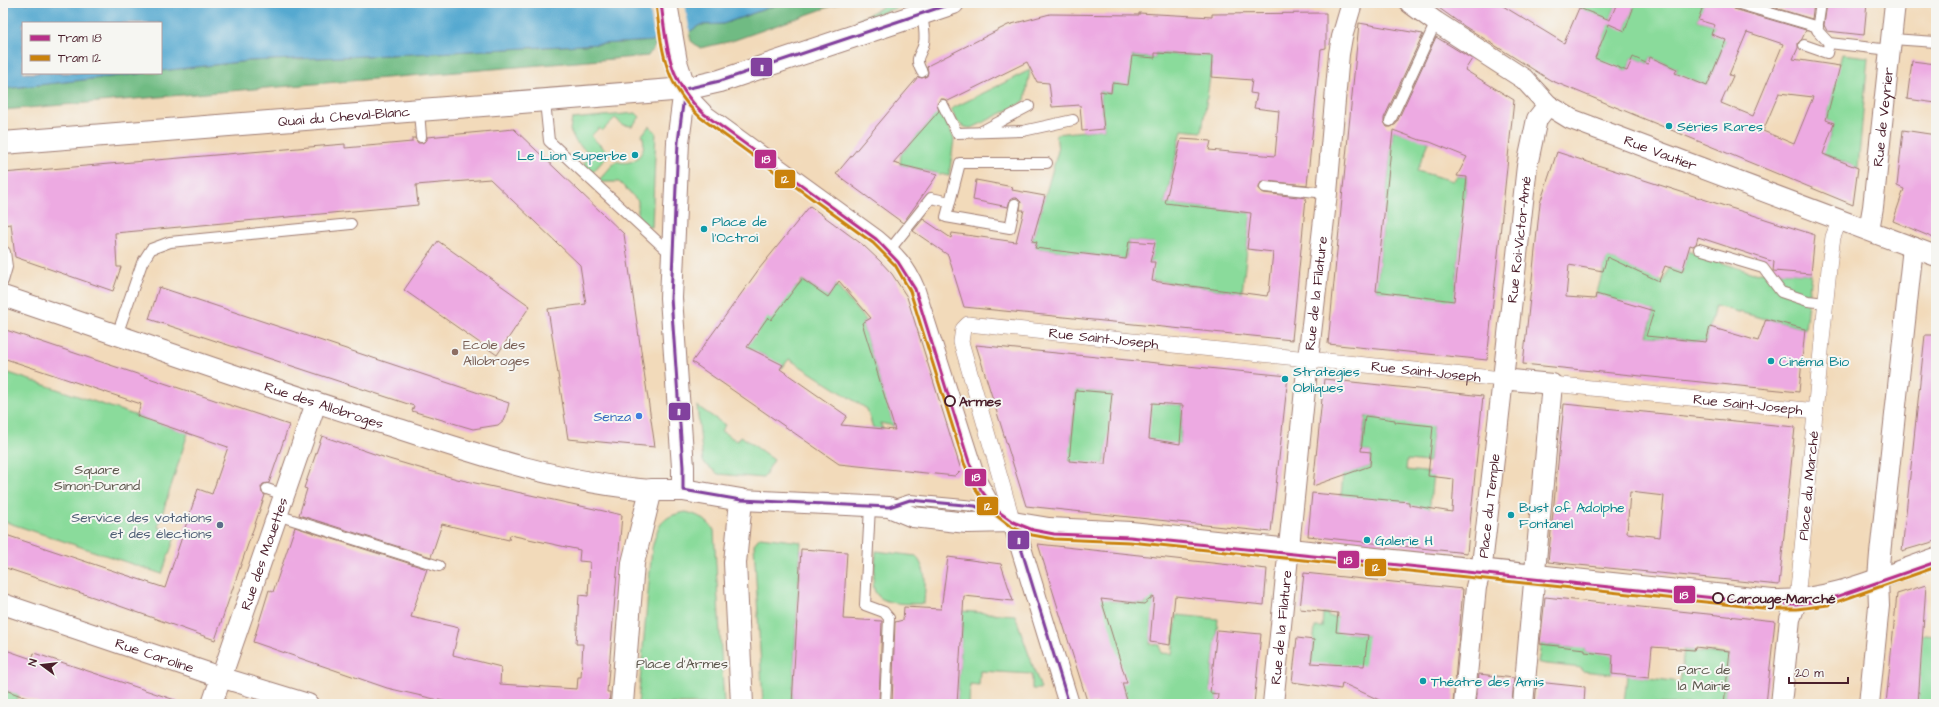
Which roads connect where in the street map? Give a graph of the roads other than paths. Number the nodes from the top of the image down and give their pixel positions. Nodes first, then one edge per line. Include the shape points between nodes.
1 (666, 3) edge
2 (954, 3) edge
3 (1352, 3) edge
4 (1410, 3) edge
5 (1736, 3) edge
6 (1821, 3) edge
7 (1895, 3) edge
8 (922, 14) junction
9 (1436, 22) junction
10 (1818, 27) junction
11 (1936, 42) edge
12 (1830, 43) junction
13 (1891, 44) junction
14 (1804, 45) dead end
15 (922, 72) dead end
16 (685, 89) junction
17 (545, 101) junction
18 (943, 105) dead end
19 (1548, 105) junction
20 (1029, 106) dead end
21 (419, 111) junction
22 (1072, 120) dead end
23 (1390, 121) dead end
24 (980, 132) junction
25 (421, 138) dead end
26 (3, 143) edge
27 (1047, 163) dead end
28 (1265, 187) dead end
29 (1328, 193) junction
30 (950, 202) junction
31 (1015, 204) dead end
32 (1840, 219) junction
33 (351, 224) dead end
34 (1869, 230) junction
35 (892, 247) junction
36 (1913, 247) junction
37 (1699, 249) dead end
38 (5, 252) dead end
39 (672, 255) junction
40 (1936, 256) edge
41 (3, 281) edge
42 (3, 296) edge
43 (1826, 303) junction
44 (117, 334) junction
45 (1308, 360) junction
46 (1502, 379) junction
47 (1552, 384) junction
48 (316, 403) junction
49 (1816, 411) junction
50 (651, 490) junction
51 (684, 490) junction
52 (741, 500) junction
53 (879, 507) junction
54 (277, 514) junction
55 (1012, 522) junction
56 (1290, 549) junction
57 (1936, 558) edge
58 (439, 566) dead end
59 (1481, 569) junction
60 (1536, 575) junction
61 (1878, 578) junction
62 (1797, 600) junction
63 (3, 604) edge
64 (220, 677) junction
65 (212, 704) edge
66 (308, 704) edge
67 (622, 704) edge
68 (742, 704) edge
69 (885, 704) edge
70 (1069, 704) edge
71 (1273, 704) edge
72 (1464, 704) edge
73 (1523, 704) edge
74 (1781, 704) edge
75 (1868, 704) edge

1 - 16 street via 679,76
2 - 8 street, Quai du Cheval-Blanc
3 - 29 street, Rue de la Filature via 1339,54
4 - 9 street, Rue Vautier
5 - 10 lane
6 - 10 lane
7 - 13 street, Rue de Veyrier
8 - 15 lane via 924,42 917,57
8 - 16 street, Quai du Cheval-Blanc via 720,81
9 - 19 street, Rue Vautier via 1524,79
9 - 23 lane
10 - 12 lane via 1817,30
11 - 13 lane
12 - 13 lane
12 - 14 lane via 1827,53
13 - 34 street, Rue de Veyrier via 1874,207
16 - 17 street, Quai du Cheval-Blanc
16 - 35 lane via 713,116
16 - 39 street via 679,126
17 - 21 street, Quai du Cheval-Blanc
17 - 39 lane via 550,141
18 - 24 lane via 957,133
19 - 32 street, Rue Vautier via 1571,119
19 - 46 street, Rue Roi-Victor-Amé via 1537,119 1527,166
20 - 24 lane
21 - 25 lane
21 - 26 street, Quai du Cheval-Blanc
22 - 24 lane via 1023,131
27 - 30 lane via 960,163
28 - 29 lane
29 - 45 street, Rue de la Filature
30 - 31 lane via 946,217 1010,228
30 - 35 lane via 932,198
32 - 34 street, Rue Vautier
32 - 43 street, Place du Marché via 1833,237
33 - 44 lane via 170,242 151,249 142,263
34 - 36 street, Rue Vautier
35 - 55 lane via 908,265 919,287 980,478 994,503
36 - 40 street, Rue Vautier
36 - 61 street
37 - 43 lane via 1763,268 1781,292 1808,301
38 - 41 lane via 7,267
39 - 51 street via 671,298
42 - 44 street, Rue des Allobroges
43 - 49 street, Place du Marché
44 - 48 street, Rue des Allobroges
45 - 46 street, Rue Saint-Joseph
45 - 55 street, Rue Saint-Joseph via 974,324 965,326 961,342
45 - 56 street, Rue de la Filature
46 - 47 street, Rue Saint-Joseph
46 - 59 street, Place du Temple
47 - 49 street, Rue Saint-Joseph
47 - 60 street
48 - 50 street, Rue des Allobroges via 441,443 549,473
48 - 54 street, Rue des Mouettes via 275,492
49 - 62 street, Place du Marché
50 - 51 street
50 - 67 street via 633,563
51 - 52 street
52 - 53 street
52 - 68 street via 735,563
53 - 55 street via 913,517 967,523
53 - 69 lane via 865,605 884,612 889,618
54 - 58 lane
54 - 64 street, Rue des Mouettes
55 - 56 street via 1049,528 1131,532
55 - 70 street
56 - 59 street
56 - 71 street, Rue de la Filature
57 - 61 street
59 - 60 street
59 - 72 street, Place du Temple via 1476,587
60 - 62 street
60 - 73 street
61 - 62 street via 1826,595
61 - 75 street via 1879,606
62 - 74 street, Place du Marché via 1790,619
63 - 64 street, Rue Caroline
64 - 65 street, Rue des Mouettes
64 - 66 street, Rue Caroline

